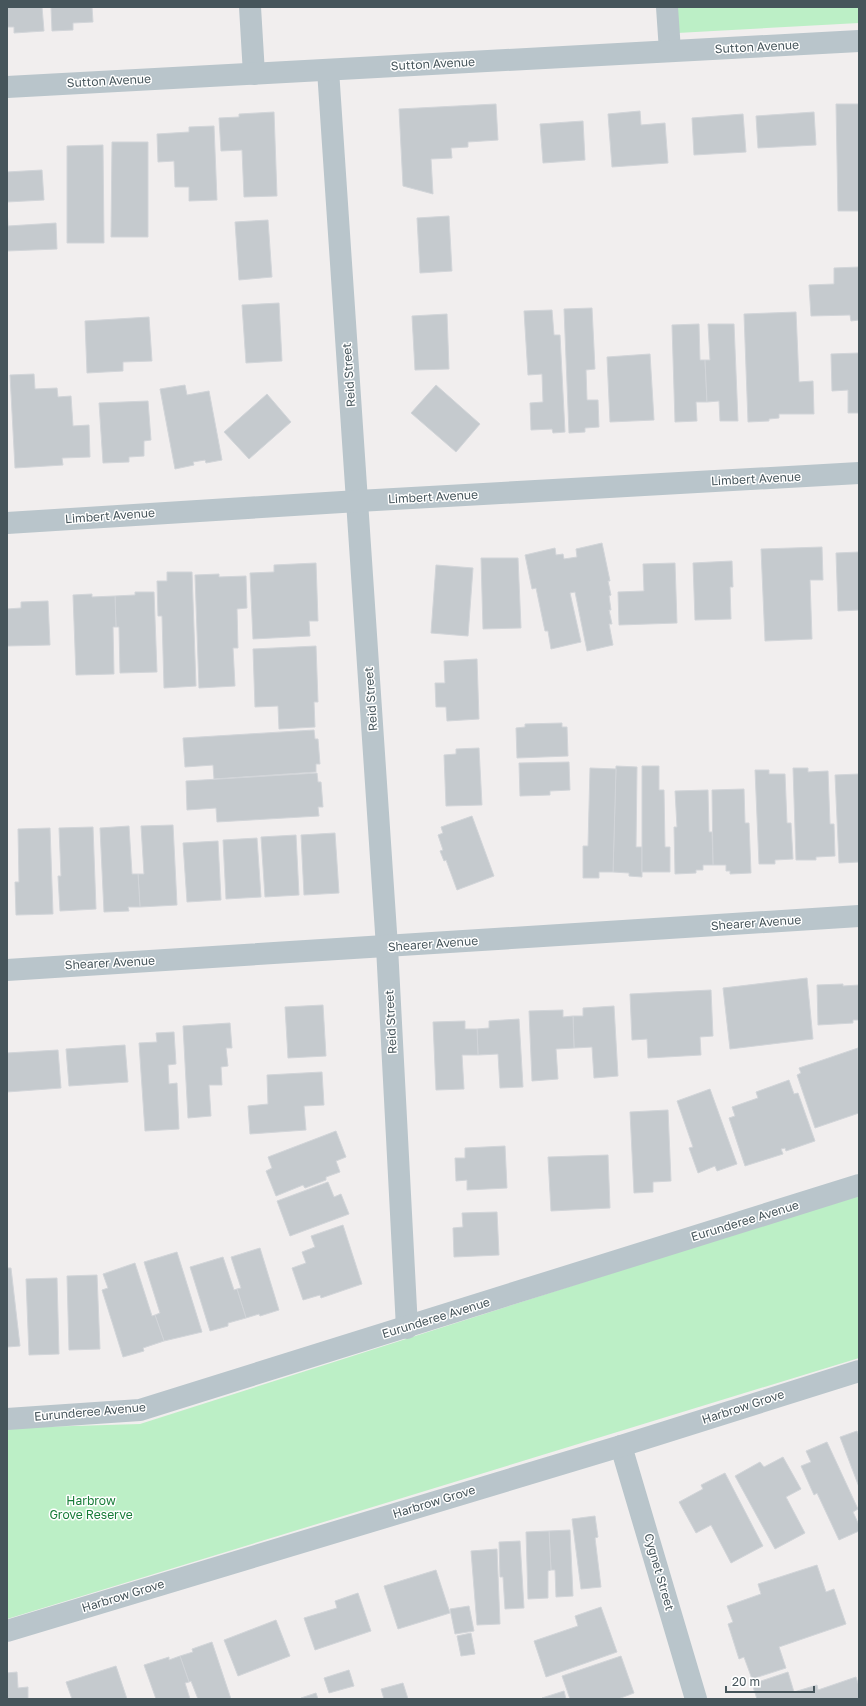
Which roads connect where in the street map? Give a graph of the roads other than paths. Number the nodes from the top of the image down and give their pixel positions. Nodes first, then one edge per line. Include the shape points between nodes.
1 (250, 7) edge
2 (667, 7) edge
3 (859, 41) edge
4 (670, 51) junction
5 (328, 70) junction
6 (254, 74) junction
7 (7, 87) edge
8 (859, 473) edge
9 (358, 501) junction
10 (7, 523) edge
11 (859, 916) edge
12 (387, 947) junction
13 (7, 970) edge
14 (859, 1186) edge
15 (407, 1328) junction
16 (859, 1371) edge
17 (7, 1419) edge
18 (622, 1446) junction
19 (7, 1631) edge
20 (696, 1699) edge

1 - 6 street
2 - 4 street
3 - 4 street, Sutton Avenue
4 - 5 street, Sutton Avenue
5 - 6 street, Sutton Avenue
5 - 9 street, Reid Street
6 - 7 street, Sutton Avenue
8 - 9 street, Limbert Avenue
9 - 10 street, Limbert Avenue
9 - 12 street, Reid Street
11 - 12 street, Shearer Avenue
12 - 13 street, Shearer Avenue
12 - 15 street, Reid Street
14 - 15 street, Eurunderee Avenue
15 - 17 street, Eurunderee Avenue via 140,1410
16 - 18 street, Harbrow Grove
18 - 19 street, Harbrow Grove
18 - 20 street, Cygnet Street

